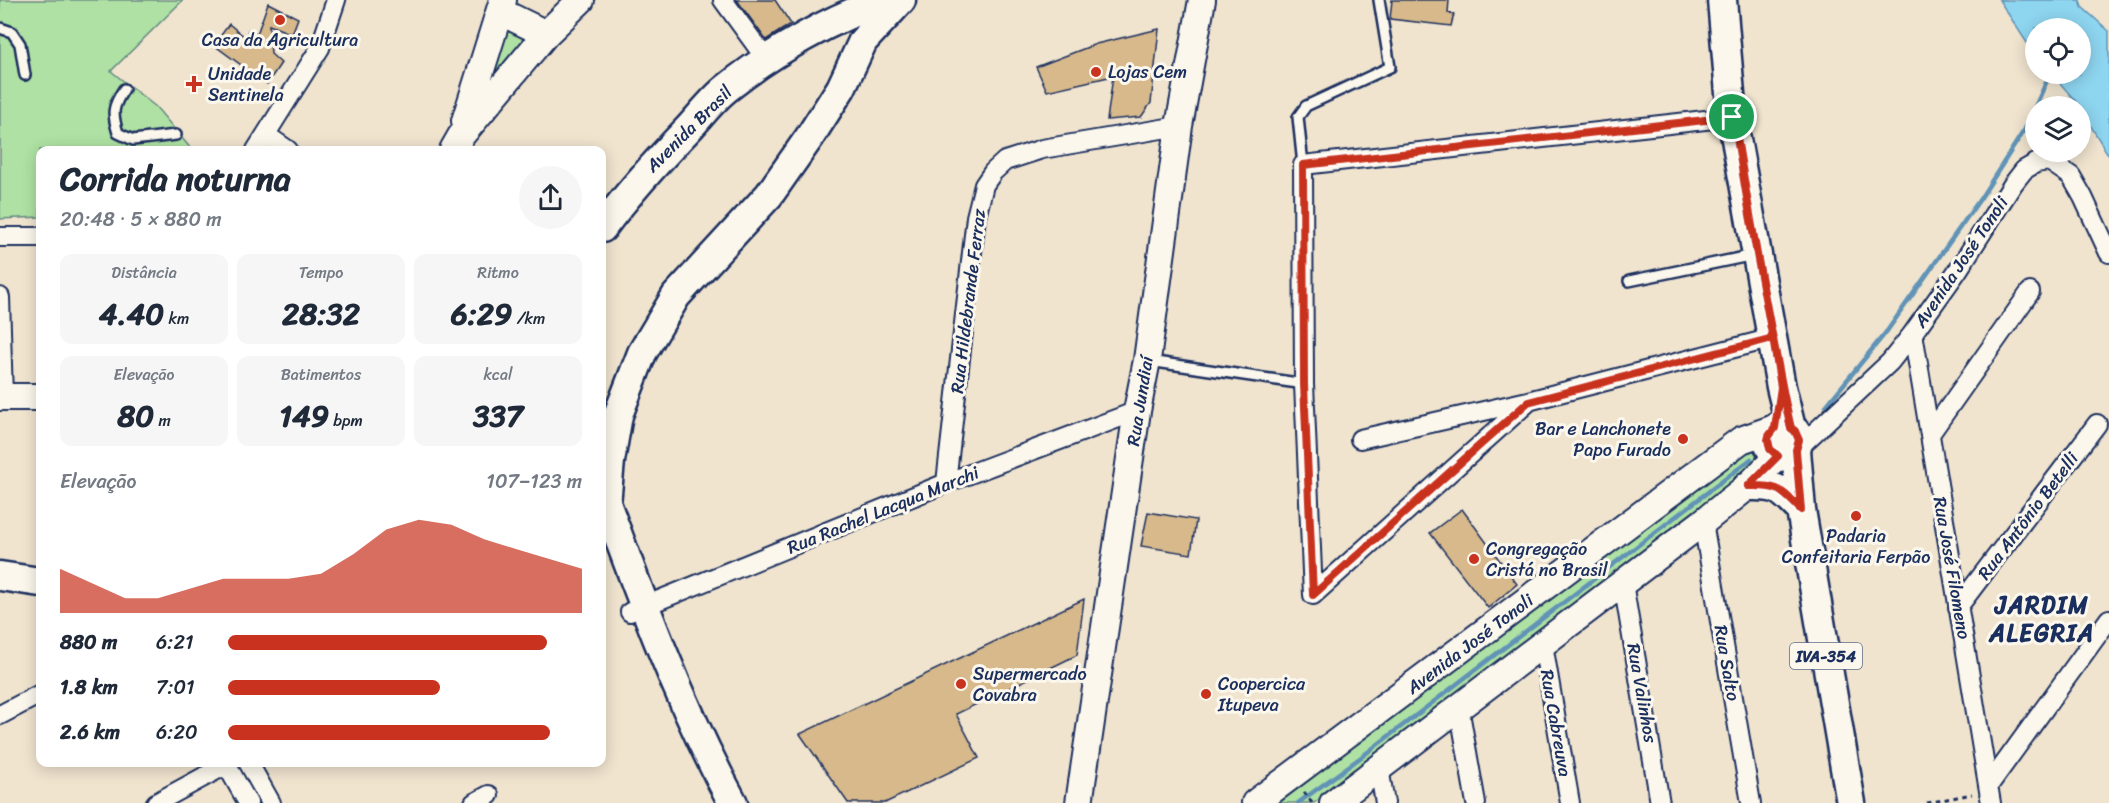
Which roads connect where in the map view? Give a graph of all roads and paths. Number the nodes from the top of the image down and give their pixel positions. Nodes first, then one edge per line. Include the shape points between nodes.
1 (336, 0) edge
2 (581, 0) edge
3 (723, 0) edge
4 (887, 0) edge
5 (901, 0) edge
6 (1202, 0) edge
7 (1379, 0) edge
8 (1722, 0) edge
9 (502, 6) edge
10 (0, 28) edge
11 (822, 29) junction
12 (546, 34) junction
13 (863, 41) junction
14 (766, 59) junction
15 (25, 75) dead end
16 (124, 89) dead end
17 (1732, 117) junction
18 (1179, 126) junction
19 (176, 135) dead end
20 (261, 142) edge
21 (457, 143) edge
22 (131, 145) edge
23 (1303, 165) junction
24 (606, 223) edge
25 (0, 237) edge
26 (36, 237) edge
27 (2109, 253) edge
28 (1756, 255) junction
29 (1629, 281) dead end
30 (2030, 292) dead end
31 (0, 297) edge
32 (1913, 333) junction
33 (1773, 338) junction
34 (1147, 360) junction
35 (1304, 384) junction
36 (1, 397) edge
37 (36, 397) edge
38 (1528, 402) junction
39 (1137, 411) junction
40 (2097, 424) dead end
41 (1930, 435) junction
42 (1360, 439) dead end
43 (1785, 440) junction
44 (946, 483) junction
45 (606, 485) edge
46 (1748, 486) junction
47 (606, 505) edge
48 (1801, 510) junction
49 (1703, 522) junction
50 (606, 544) edge
51 (5, 577) edge
52 (36, 581) edge
53 (1623, 583) junction
54 (36, 592) edge
55 (1958, 607) junction
56 (638, 609) junction
57 (2109, 619) edge
58 (1542, 644) junction
59 (36, 696) edge
60 (1459, 707) junction
61 (0, 715) edge
62 (221, 767) edge
63 (230, 767) edge
64 (252, 767) edge
65 (1379, 768) junction
66 (1299, 785) dead end
67 (1990, 793) edge
68 (156, 803) edge
69 (248, 803) edge
70 (270, 803) edge
71 (715, 803) edge
72 (733, 803) edge
73 (1079, 803) edge
74 (1255, 803) edge
75 (1312, 803) edge
76 (1333, 803) edge
77 (1385, 803) edge
78 (1476, 803) edge
79 (1570, 803) edge
80 (1660, 803) edge
81 (1751, 803) edge
82 (1851, 803) edge
83 (1927, 803) edge

1 - 20 street via 320,48
2 - 12 main road
3 - 14 street
4 - 11 main road, Avenida Brasil
5 - 13 main road
6 - 18 main road, Rua Jundiaí
7 - 23 lane via 1390,68 1306,106 1298,117
8 - 17 main road
9 - 12 main road
9 - 21 main road
10 - 15 lane via 12,32 20,45
11 - 13 main road via 850,28
11 - 14 main road, Avenida Brasil
12 - 21 main road
13 - 45 main road via 841,88 769,195 676,296 642,352 618,415
14 - 24 main road, Avenida Brasil via 726,89 632,188
16 - 22 lane via 114,105 114,120 118,133
17 - 23 street
17 - 28 main road
18 - 34 main road, Rua Jundiaí
18 - 44 street, Rua Hildebrande Ferraz via 1042,149 1005,161 984,185 976,217
19 - 22 lane
23 - 35 street
25 - 26 street
27 - 32 street, Avenida José Tonoli via 2071,176 2049,161 2036,163 2013,184
28 - 29 lane
28 - 33 main road
30 - 41 street
31 - 36 street
32 - 41 street, Rua José Filomeno
32 - 43 street, Avenida José Tonoli via 1890,362
33 - 38 street
33 - 43 main road
34 - 35 lane
34 - 39 main road, Rua Jundiaí
35 - 38 street via 1313,595
36 - 37 main road
38 - 42 street
39 - 44 street, Rua Rachel Lacqua Marchi
39 - 73 main road, Rua Jundiaí
40 - 55 street, Rua Antônio Betelli
41 - 55 street, Rua José Filomeno
43 - 46 main road, Avenida José Tonoli
43 - 48 main road, IVA-354
43 - 74 main road, Avenida José Tonoli via 1741,440
44 - 56 street, Rua Rachel Lacqua Marchi
46 - 48 main road via 1769,485
46 - 49 main road, Avenida José Tonoli
47 - 56 main road
48 - 82 main road, IVA-354
49 - 53 main road, Avenida José Tonoli
49 - 81 street, Rua Salto
50 - 56 main road
51 - 52 main road
51 - 54 main road
53 - 58 main road, Avenida José Tonoli
53 - 80 street, Rua Valinhos
55 - 67 street, Rua José Filomeno
56 - 71 main road via 669,709
56 - 72 main road
57 - 67 street
58 - 60 main road, Avenida José Tonoli
58 - 79 street, Rua Cabreuva
59 - 61 street
60 - 65 main road, Avenida José Tonoli
60 - 78 street
62 - 68 street
63 - 69 street
64 - 70 street
65 - 76 main road, Avenida José Tonoli
65 - 77 street
66 - 75 path
67 - 83 path

